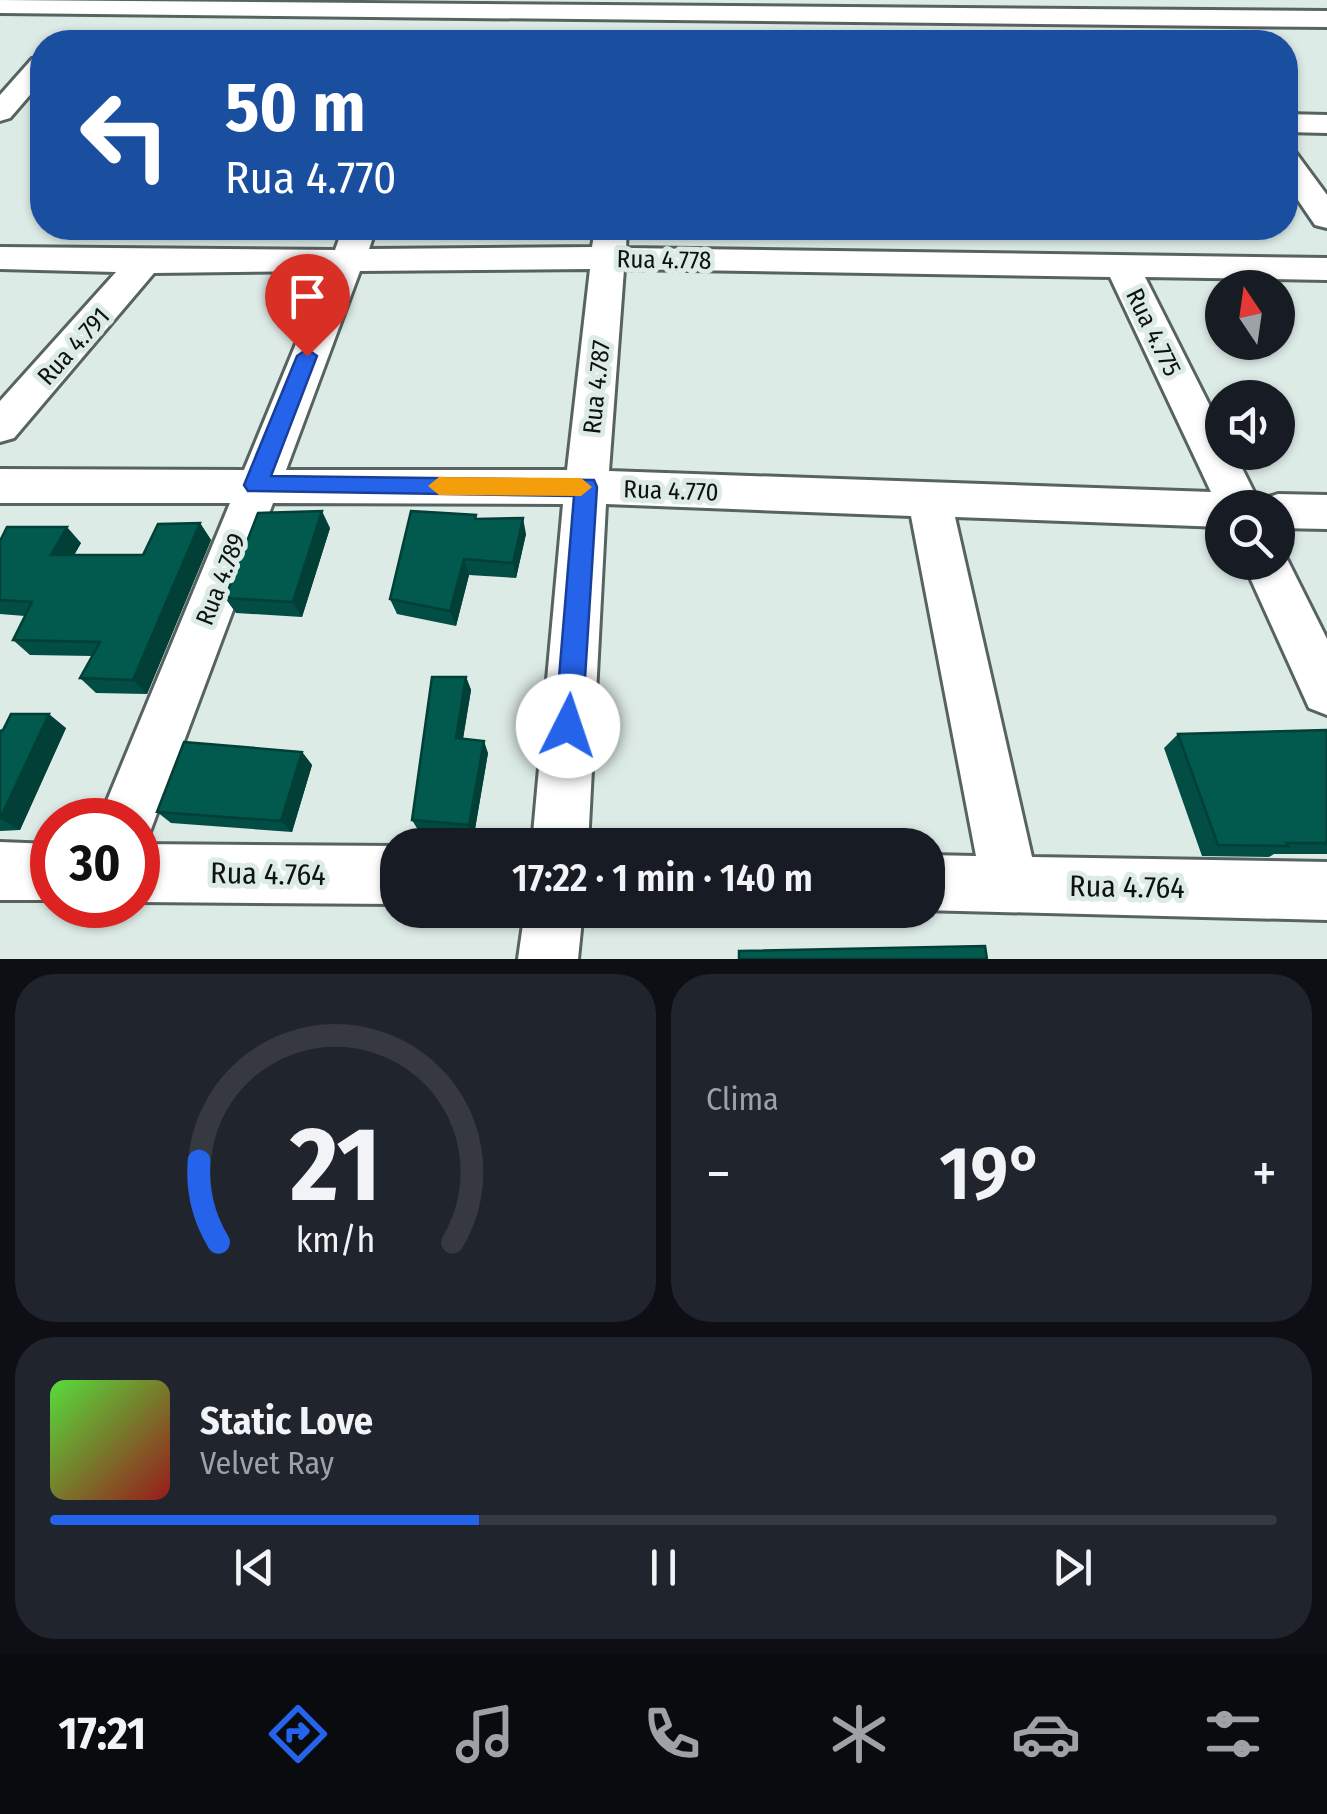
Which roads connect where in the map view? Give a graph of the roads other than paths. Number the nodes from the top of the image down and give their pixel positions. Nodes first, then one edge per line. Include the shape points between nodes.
1 (272, 4) edge
2 (630, 5) edge
3 (0, 6) edge
4 (451, 6) edge
5 (829, 6) edge
6 (1007, 6) edge
7 (95, 7) junction
8 (1178, 9) edge
9 (1327, 19) edge
10 (75, 30) edge
11 (256, 30) edge
12 (442, 30) edge
13 (628, 30) edge
14 (1193, 30) edge
15 (30, 78) edge
16 (30, 108) edge
17 (1, 109) edge
18 (1298, 123) edge
19 (1327, 124) edge
20 (1298, 177) edge
21 (1327, 218) edge
22 (115, 240) edge
23 (610, 243) edge
24 (353, 244) edge
25 (0, 258) edge
26 (99, 262) junction
27 (144, 262) junction
28 (1122, 264) junction
29 (1327, 269) edge
30 (0, 428) edge
31 (256, 485) junction
32 (0, 486) edge
33 (586, 487) junction
34 (1231, 490) edge
35 (928, 499) junction
36 (1205, 509) edge
37 (1295, 511) edge
38 (1327, 512) edge
39 (1274, 580) edge
40 (1327, 692) edge
41 (135, 798) edge
42 (561, 828) edge
43 (0, 871) edge
44 (30, 872) edge
45 (160, 873) edge
46 (380, 876) edge
47 (945, 884) edge
48 (1010, 885) junction
49 (1327, 891) edge
50 (552, 928) edge
51 (548, 959) edge

1 - 4 street
1 - 7 street
1 - 11 street
2 - 4 street
2 - 5 street
2 - 13 street
3 - 7 street
4 - 12 street
5 - 6 street
6 - 8 street
7 - 10 street
8 - 9 street
8 - 14 street
15 - 17 street
16 - 17 street
18 - 19 street
20 - 21 street
22 - 26 street
23 - 24 street, Rua 4.778
23 - 28 street, Rua 4.778
23 - 33 street, Rua 4.787
24 - 27 street, Rua 4.778
24 - 31 street, Rua 4.789
25 - 26 street, Rua 4.778
26 - 27 street, Rua 4.778
27 - 30 street, Rua 4.791
28 - 29 street, Rua 4.778
28 - 34 street, Rua 4.775
31 - 32 street, Rua 4.770
31 - 33 street, Rua 4.770
31 - 41 street, Rua 4.789
33 - 35 street, Rua 4.770
33 - 42 street, Rua 4.787
35 - 36 street, Rua 4.770
35 - 48 street
37 - 38 street
39 - 40 street
43 - 44 street
45 - 46 street, Rua 4.764
47 - 48 street, Rua 4.764
48 - 49 street, Rua 4.764
50 - 51 street

